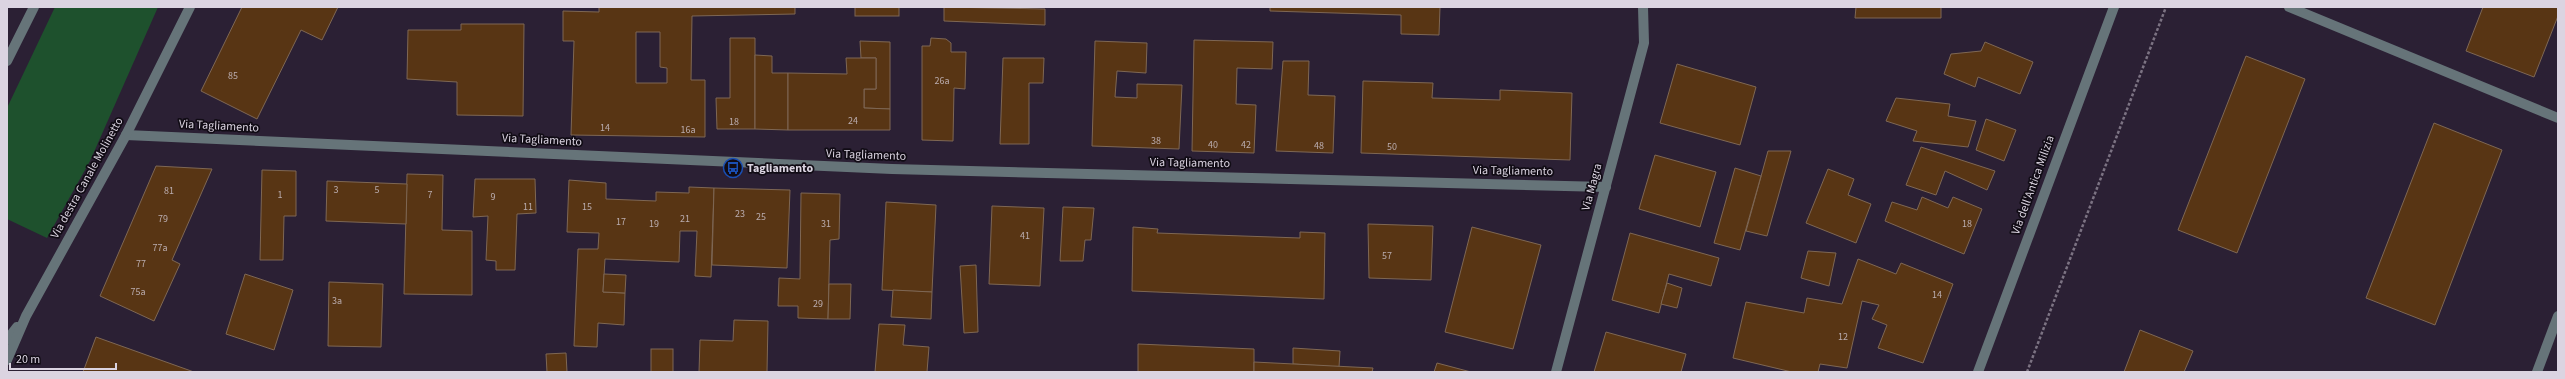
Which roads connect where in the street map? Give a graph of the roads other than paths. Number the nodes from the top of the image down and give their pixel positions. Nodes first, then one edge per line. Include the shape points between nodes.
1 (34, 7) edge
2 (190, 7) edge
3 (1643, 7) edge
4 (2114, 7) edge
5 (2289, 7) edge
6 (7, 61) edge
7 (2558, 118) edge
8 (126, 135) junction
9 (1606, 186) junction
10 (26, 316) junction
11 (2558, 316) edge
12 (7, 340) edge
13 (7, 360) edge
14 (1556, 372) edge
15 (1978, 372) edge
16 (2537, 372) edge

1 - 6 street
2 - 8 street, Via destra Canale Molinetto
3 - 9 street, Via Magra via 1644,44
4 - 15 street, Via dell'Antica Milizia
5 - 7 street
8 - 9 street, Via Tagliamento via 892,169
8 - 10 street, Via destra Canale Molinetto
9 - 14 street, Via Magra
10 - 12 street
10 - 13 street, Via destra Canale Molinetto
11 - 16 street

